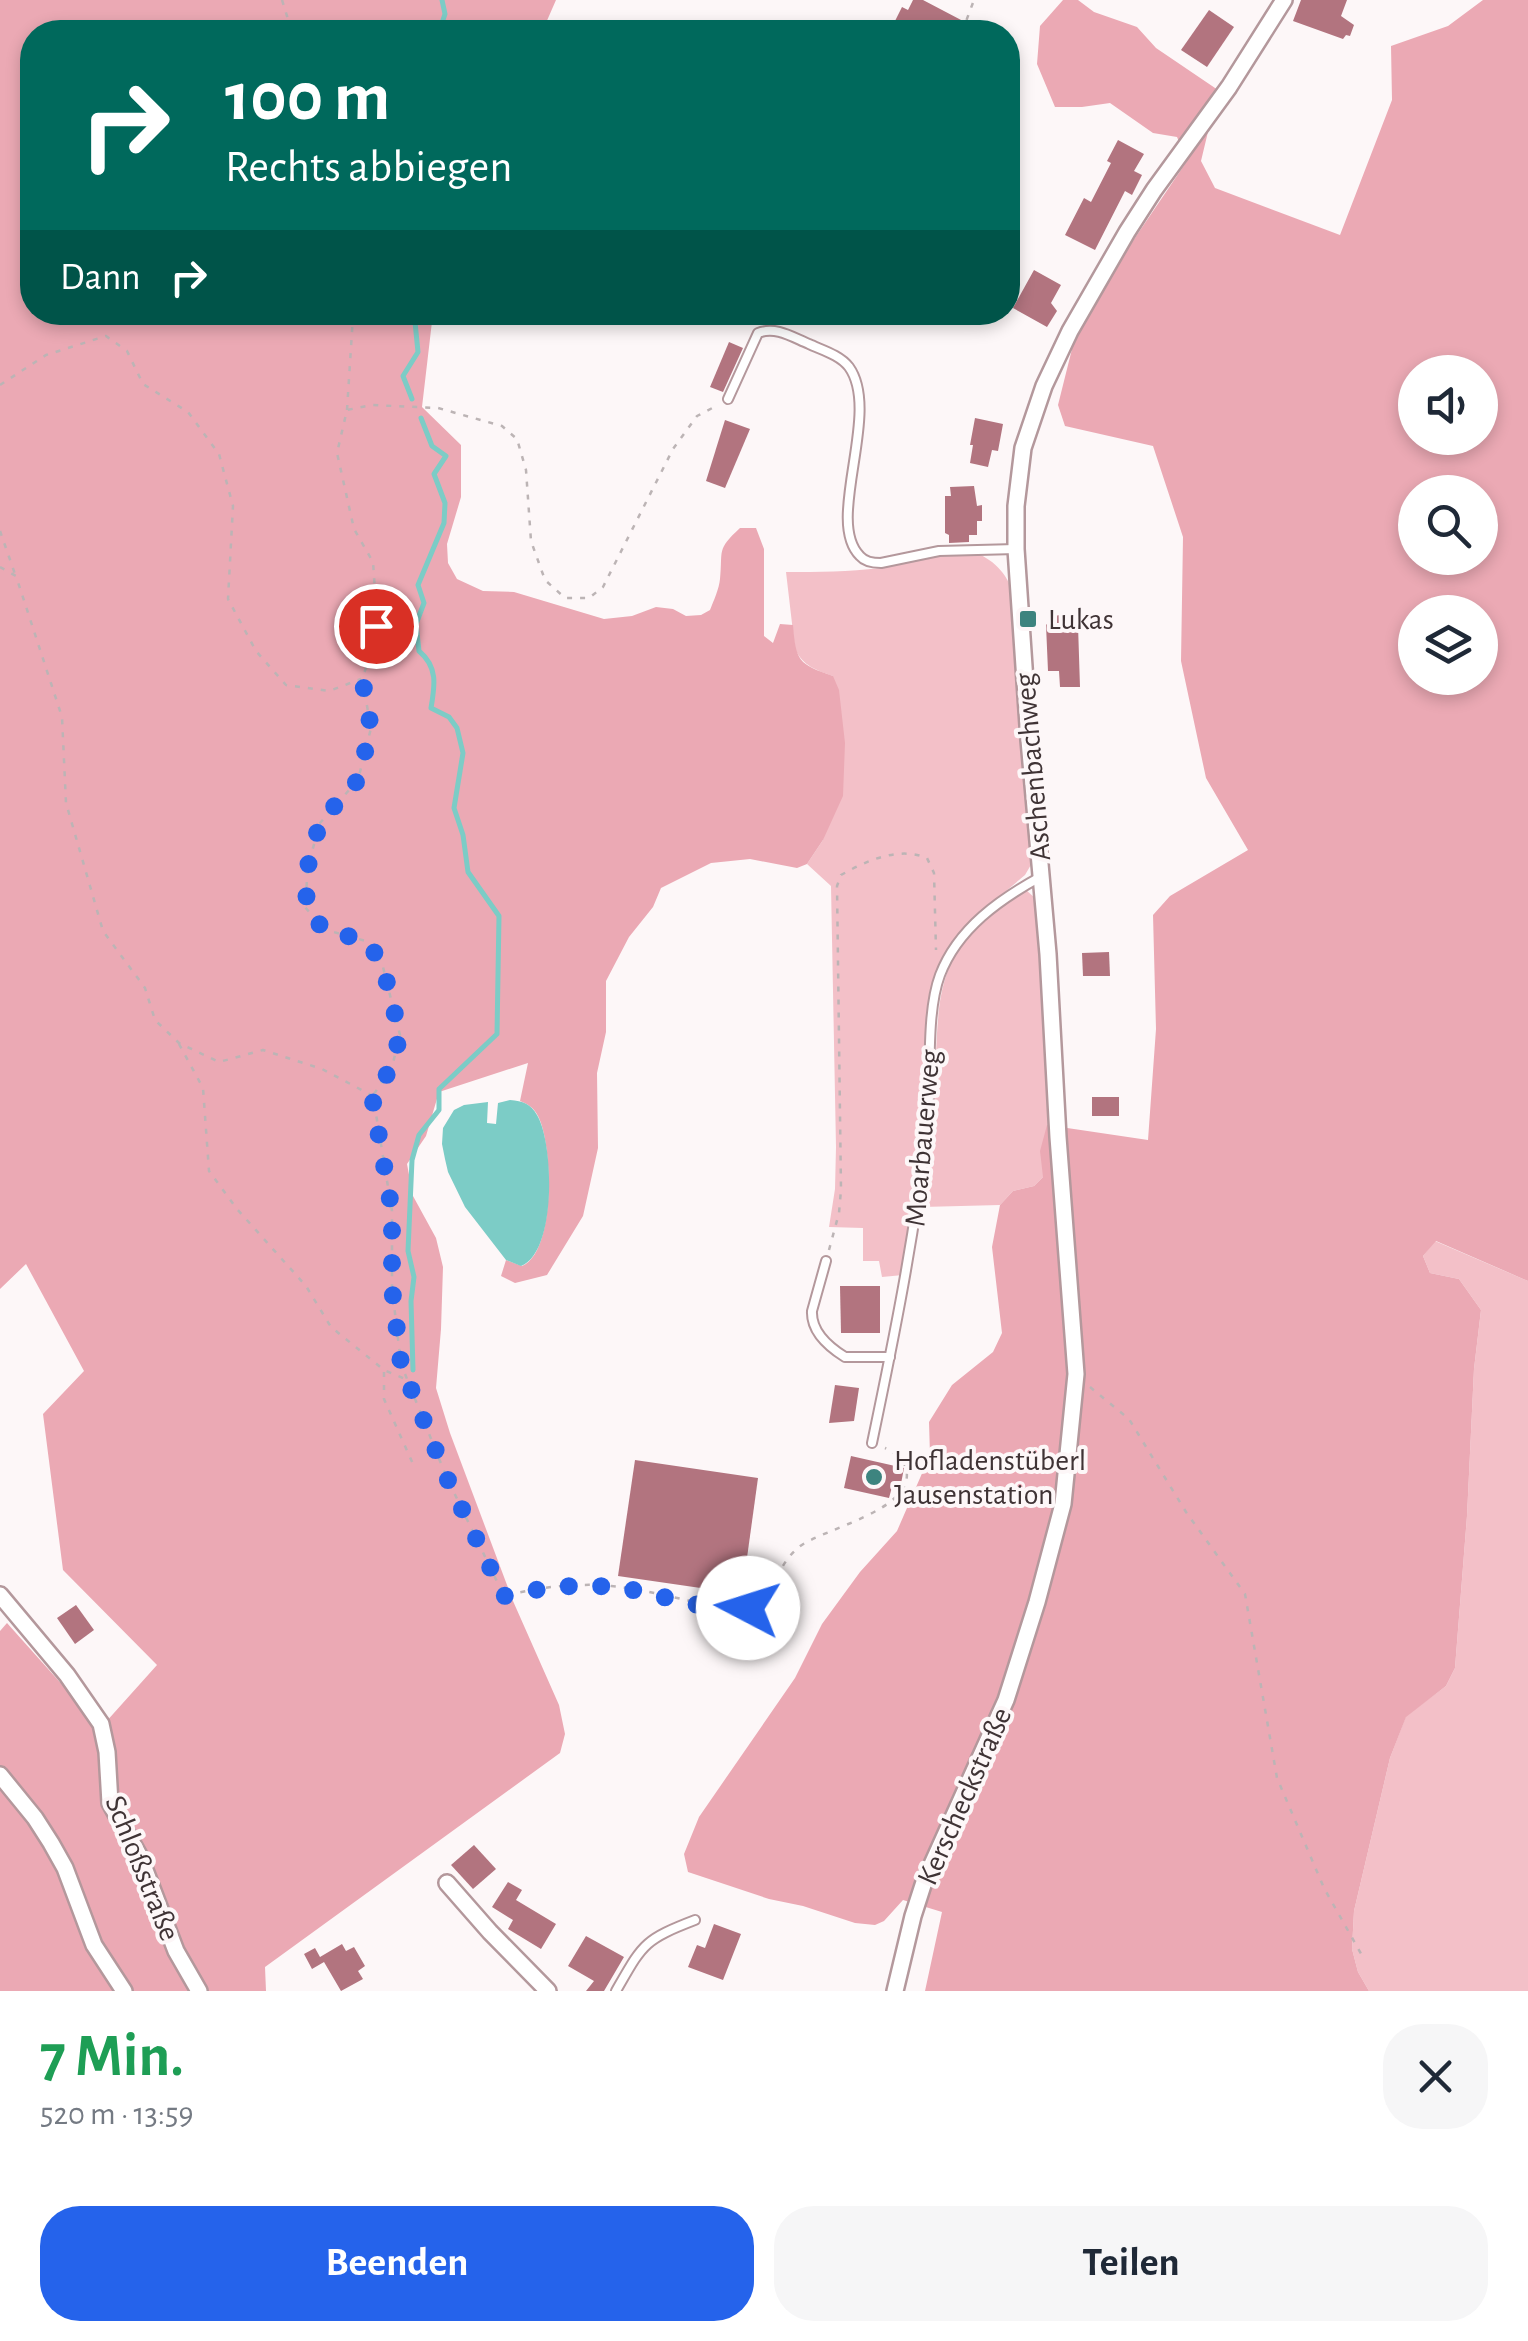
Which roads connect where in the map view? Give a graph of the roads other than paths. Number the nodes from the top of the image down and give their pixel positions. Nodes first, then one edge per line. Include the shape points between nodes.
1 (1284, 0) edge
2 (728, 400) road end
3 (1016, 549) junction
4 (1042, 876) junction
5 (826, 1261) road end
6 (890, 1357) junction
7 (872, 1443) road end
8 (0, 1595) edge
9 (1037, 1602) joint
10 (0, 1775) edge
11 (447, 1883) dead end
12 (695, 1920) dead end
13 (124, 1991) edge
14 (199, 1991) edge
15 (548, 1991) edge
16 (616, 1991) edge
17 (895, 1991) edge

1 - 3 street, Aschenbachweg via 1145,204 1063,345 1023,448
2 - 3 lane via 758,334 772,329 828,352 848,367 858,388 849,528 860,556 881,563 939,550
3 - 4 street, Aschenbachweg
4 - 6 lane, Moarbauerweg via 978,920 944,966 934,1001 917,1208
4 - 9 street, Aschenbachweg via 1076,1374 1063,1504
5 - 6 lane via 812,1311 815,1330 845,1357
6 - 7 lane, Moarbauerweg
8 - 14 street, Schloßstraße via 101,1724 110,1803
9 - 17 street, Kerscheckstraße via 1006,1700 924,1882
10 - 13 street via 51,1843 94,1944
11 - 15 street
12 - 16 lane via 642,1947

